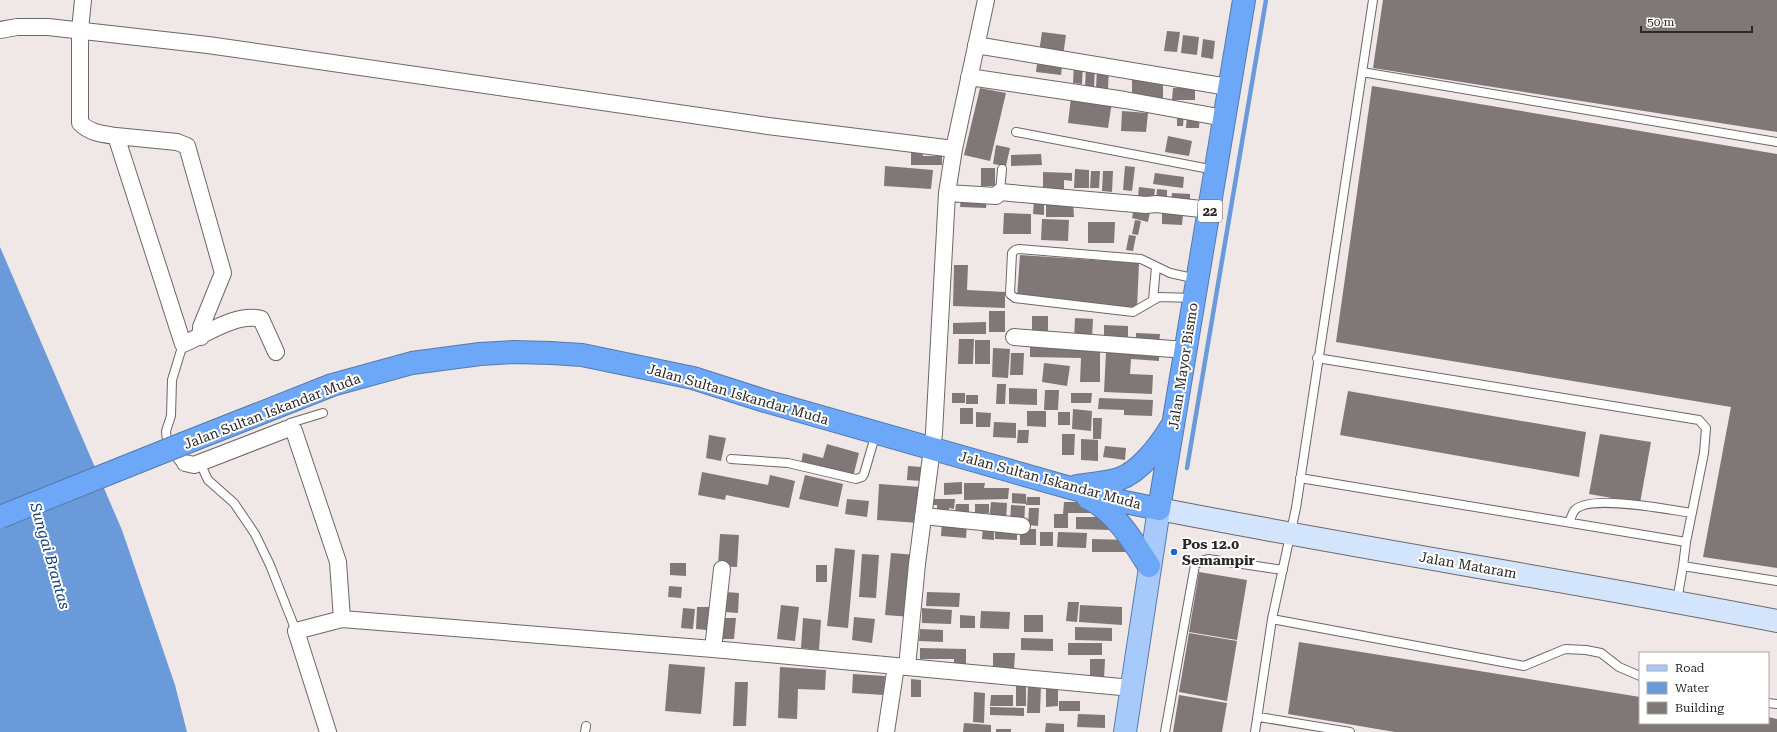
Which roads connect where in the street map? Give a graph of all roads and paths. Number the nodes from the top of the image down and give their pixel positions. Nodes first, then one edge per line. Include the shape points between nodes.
1 (83, 0) edge
2 (986, 0) edge
3 (1244, 0) edge
4 (1373, 0) edge
5 (0, 30) edge
6 (80, 30) junction
7 (976, 44) junction
8 (1362, 72) junction
9 (969, 77) junction
10 (1228, 87) junction
11 (1224, 118) junction
12 (1016, 132) dead end
13 (116, 136) junction
14 (1777, 142) edge
15 (954, 149) junction
16 (1002, 169) dead end
17 (1216, 170) junction
18 (1000, 192) junction
19 (947, 193) junction
20 (1210, 210) junction
21 (1156, 267) junction
22 (1196, 289) junction
23 (1153, 300) junction
24 (201, 337) junction
25 (1014, 337) dead end
26 (183, 344) junction
27 (1186, 350) junction
28 (276, 352) dead end
29 (1317, 358) junction
30 (323, 413) dead end
31 (1174, 422) junction
32 (290, 429) junction
33 (877, 433) junction
34 (931, 448) junction
35 (190, 456) junction
36 (731, 459) dead end
37 (1300, 478) junction
38 (1067, 488) junction
39 (1159, 509) junction
40 (1692, 513) junction
41 (923, 516) junction
42 (0, 517) edge
43 (1569, 522) junction
44 (1022, 526) dead end
45 (1290, 535) junction
46 (1686, 542) junction
47 (1149, 566) junction
48 (1683, 566) junction
49 (722, 569) dead end
50 (1283, 570) junction
51 (1777, 581) edge
52 (1677, 601) junction
53 (342, 620) junction
54 (1272, 620) junction
55 (1777, 620) edge
56 (296, 631) junction
57 (713, 649) junction
58 (902, 666) junction
59 (1639, 676) edge
60 (1132, 688) junction
61 (1259, 717) junction
62 (328, 732) edge
63 (886, 732) edge
64 (1125, 732) edge
65 (1165, 732) edge
66 (1255, 732) edge
67 (1350, 732) edge

1 - 6 street
2 - 7 street
3 - 10 highway, Jalan Mayor Bismo / 22
4 - 8 lane
5 - 6 street via 48,27
6 - 13 street via 80,123 93,132
6 - 15 street via 208,44 768,126
7 - 9 street
7 - 10 street
8 - 14 lane
8 - 29 lane
9 - 11 street via 1125,100
9 - 15 street
10 - 11 highway, Jalan Mayor Bismo / 22
11 - 17 highway, Jalan Mayor Bismo / 22
12 - 17 lane
13 - 24 street via 177,142 187,146 223,273 201,327
13 - 26 street
15 - 19 street
16 - 18 lane
17 - 20 highway, Jalan Mayor Bismo / 22
18 - 19 street via 996,196
18 - 20 street
19 - 34 street via 936,410
20 - 22 highway, Jalan Mayor Bismo / 22
21 - 22 lane
21 - 23 lane
21 - 23 lane via 1140,259 1019,249 1012,253 1010,294 1015,298 1129,312 1138,311
22 - 23 lane
22 - 27 highway, Jalan Mayor Bismo / 22
24 - 26 street
24 - 28 street via 231,321 261,319
25 - 27 street
26 - 35 lane via 172,380 171,416 166,432 167,441 179,461
27 - 31 highway, Jalan Mayor Bismo / 22
29 - 37 lane
29 - 40 lane via 1699,420 1706,428 1704,454
30 - 32 lane via 290,423
31 - 38 highway, 22 via 1161,444 1134,471 1120,479
31 - 39 highway, Jalan Mayor Bismo / 22
32 - 35 street
32 - 53 street via 294,431 338,562
33 - 34 highway, Jalan Sultan Iskandar Muda
33 - 35 highway, Jalan Sultan Iskandar Muda via 693,378 582,355 514,352 412,363 332,385
33 - 36 lane via 864,474 856,479 788,463
34 - 38 highway, Jalan Sultan Iskandar Muda
34 - 41 street
35 - 42 highway, Jalan Sultan Iskandar Muda, bridge
35 - 56 lane via 208,480 234,503 255,534
37 - 43 lane
37 - 45 lane
38 - 39 highway, Jalan Sultan Iskandar Muda
38 - 47 highway via 1095,501 1112,515
39 - 45 main road, Jalan Mataram
39 - 47 main road, Jalan Mayor Bismo
40 - 43 lane via 1617,503 1591,503 1574,511
40 - 46 lane
41 - 44 street
41 - 58 street
43 - 46 lane
45 - 50 lane
45 - 52 main road, Jalan Mataram
46 - 48 lane
47 - 60 main road, Jalan Mayor Bismo
48 - 51 lane
48 - 52 lane
49 - 57 street
50 - 54 lane
50 - 65 lane via 1208,559 1195,565
52 - 55 main road, Jalan Mataram
53 - 56 street
53 - 57 street
54 - 59 lane via 1524,666 1565,649 1586,650 1601,653 1619,667
54 - 61 lane
56 - 62 street
57 - 58 street
58 - 60 street
58 - 63 street
60 - 64 main road, Jalan Mayor Bismo
61 - 66 lane
61 - 67 lane

